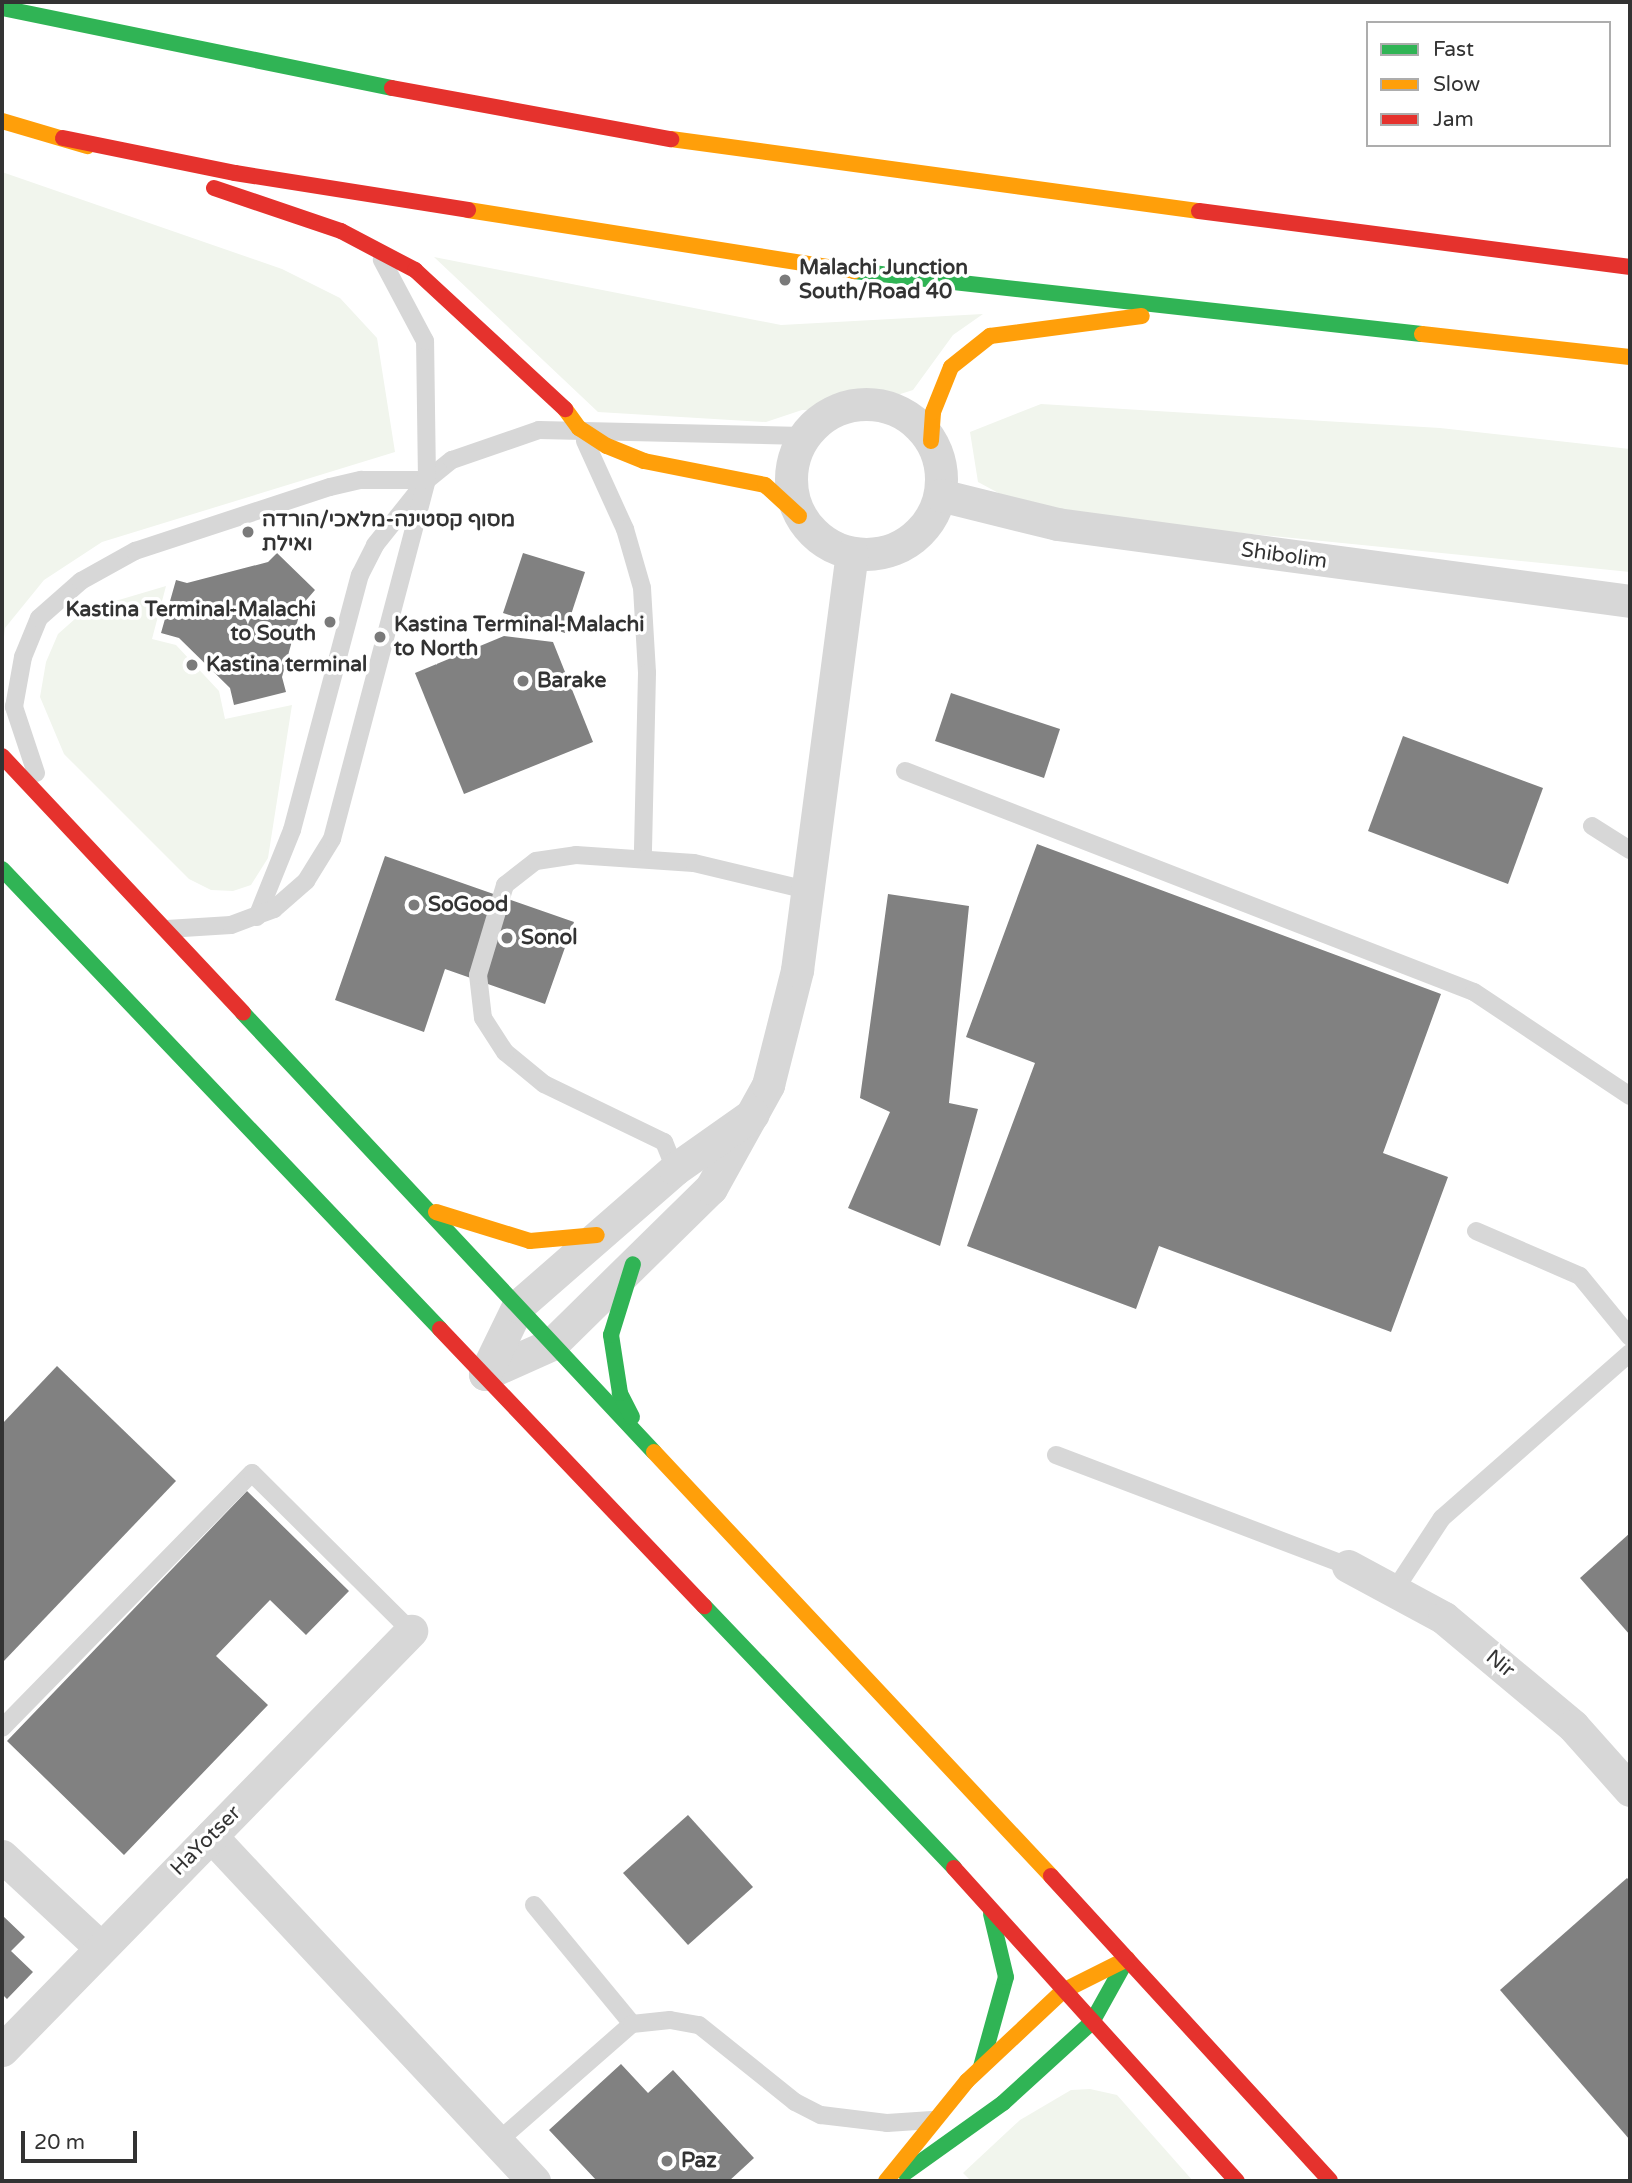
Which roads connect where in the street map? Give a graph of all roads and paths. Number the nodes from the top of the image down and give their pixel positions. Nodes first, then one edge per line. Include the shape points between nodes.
1 (2, 8) edge
2 (2, 121) edge
3 (63, 138) junction
4 (377, 250) junction
5 (1630, 267) edge
6 (1220, 308) junction
7 (1630, 356) edge
8 (579, 428) junction
9 (803, 436) junction
10 (931, 441) junction
11 (427, 480) junction
12 (940, 495) junction
13 (799, 516) junction
14 (852, 554) junction
15 (1630, 601) edge
16 (2, 757) edge
17 (905, 771) dead end
18 (58, 817) junction
19 (1591, 826) dead end
20 (1630, 850) edge
21 (643, 856) junction
22 (2, 869) edge
23 (807, 890) junction
24 (257, 917) junction
25 (167, 929) junction
26 (1630, 1096) edge
27 (755, 1112) junction
28 (675, 1169) junction
29 (429, 1209) junction
30 (1476, 1231) dead end
31 (597, 1235) junction
32 (634, 1264) junction
33 (518, 1306) junction
34 (1630, 1337) edge
35 (552, 1344) junction
36 (1630, 1353) edge
37 (485, 1374) junction
38 (642, 1437) junction
39 (1056, 1455) dead end
40 (1348, 1566) joint
41 (1394, 1591) junction
42 (411, 1631) joint
43 (2, 1728) edge
44 (1630, 1790) edge
45 (211, 1836) junction
46 (2, 1856) edge
47 (534, 1905) dead end
48 (989, 1905) junction
49 (101, 1948) junction
50 (1128, 1959) junction
51 (1063, 1992) junction
52 (1092, 2022) junction
53 (632, 2024) junction
54 (2, 2050) edge
55 (981, 2067) junction
56 (933, 2120) junction
57 (497, 2142) junction
58 (534, 2181) edge
59 (886, 2181) edge
60 (892, 2181) edge
61 (1237, 2181) edge
62 (1330, 2181) edge

1 - 5 main road via 508,112 734,150
2 - 3 main road
3 - 4 main road via 341,231
3 - 6 main road via 235,173 853,271
4 - 8 main road via 451,297 551,391
4 - 11 lane via 425,341
6 - 7 main road
6 - 10 main road via 990,336 951,367 933,412
8 - 9 lane
8 - 11 lane via 500,439 452,460
8 - 13 main road via 644,461 733,474 765,485
8 - 21 lane via 625,528 642,588 647,673
9 - 10 street via 832,411 870,403 907,415
9 - 13 street via 790,473
10 - 12 street via 942,472
11 - 18 lane via 360,480 330,487 135,551 81,581 39,618 23,657 14,707 24,750
11 - 24 lane via 388,528 360,575 292,830
11 - 24 lane via 332,839 306,881
12 - 14 street via 917,535 875,555
12 - 15 street, Shibolim via 1056,524
13 - 14 street via 813,534
14 - 23 street
16 - 18 main road
17 - 26 lane via 1474,992
18 - 25 main road
19 - 20 lane
21 - 23 lane
21 - 28 lane via 576,855 536,861 520,869 505,885 478,975 483,1018 505,1052 544,1084 664,1142
22 - 37 main road
23 - 27 street via 785,1032
24 - 25 lane via 231,925
25 - 29 main road
27 - 28 street
27 - 32 street via 711,1188
28 - 31 street
29 - 31 main road via 530,1241 564,1242
29 - 33 main road
30 - 34 lane via 1580,1276
31 - 33 street
32 - 35 street
32 - 38 main road via 617,1307 611,1359 620,1393
33 - 35 main road
33 - 37 street
35 - 37 street
35 - 38 main road
36 - 41 lane via 1441,1518
37 - 48 main road
38 - 50 main road
39 - 40 lane
40 - 41 street, Nir
41 - 44 street, Nir via 1444,1618 1573,1726
42 - 43 lane via 252,1473
42 - 45 street, HaYotser
45 - 49 street, HaYotser
45 - 57 street
46 - 49 street
47 - 53 lane
48 - 51 main road
48 - 55 main road via 1006,1977
49 - 54 street, HaYotser
50 - 51 main road
50 - 52 main road
50 - 62 main road
51 - 52 main road
51 - 55 main road
52 - 60 main road via 1003,2103
52 - 61 main road
53 - 56 lane via 670,2020 699,2025 795,2102 821,2115 853,2121
53 - 57 lane
55 - 56 main road
56 - 59 main road
57 - 58 street

